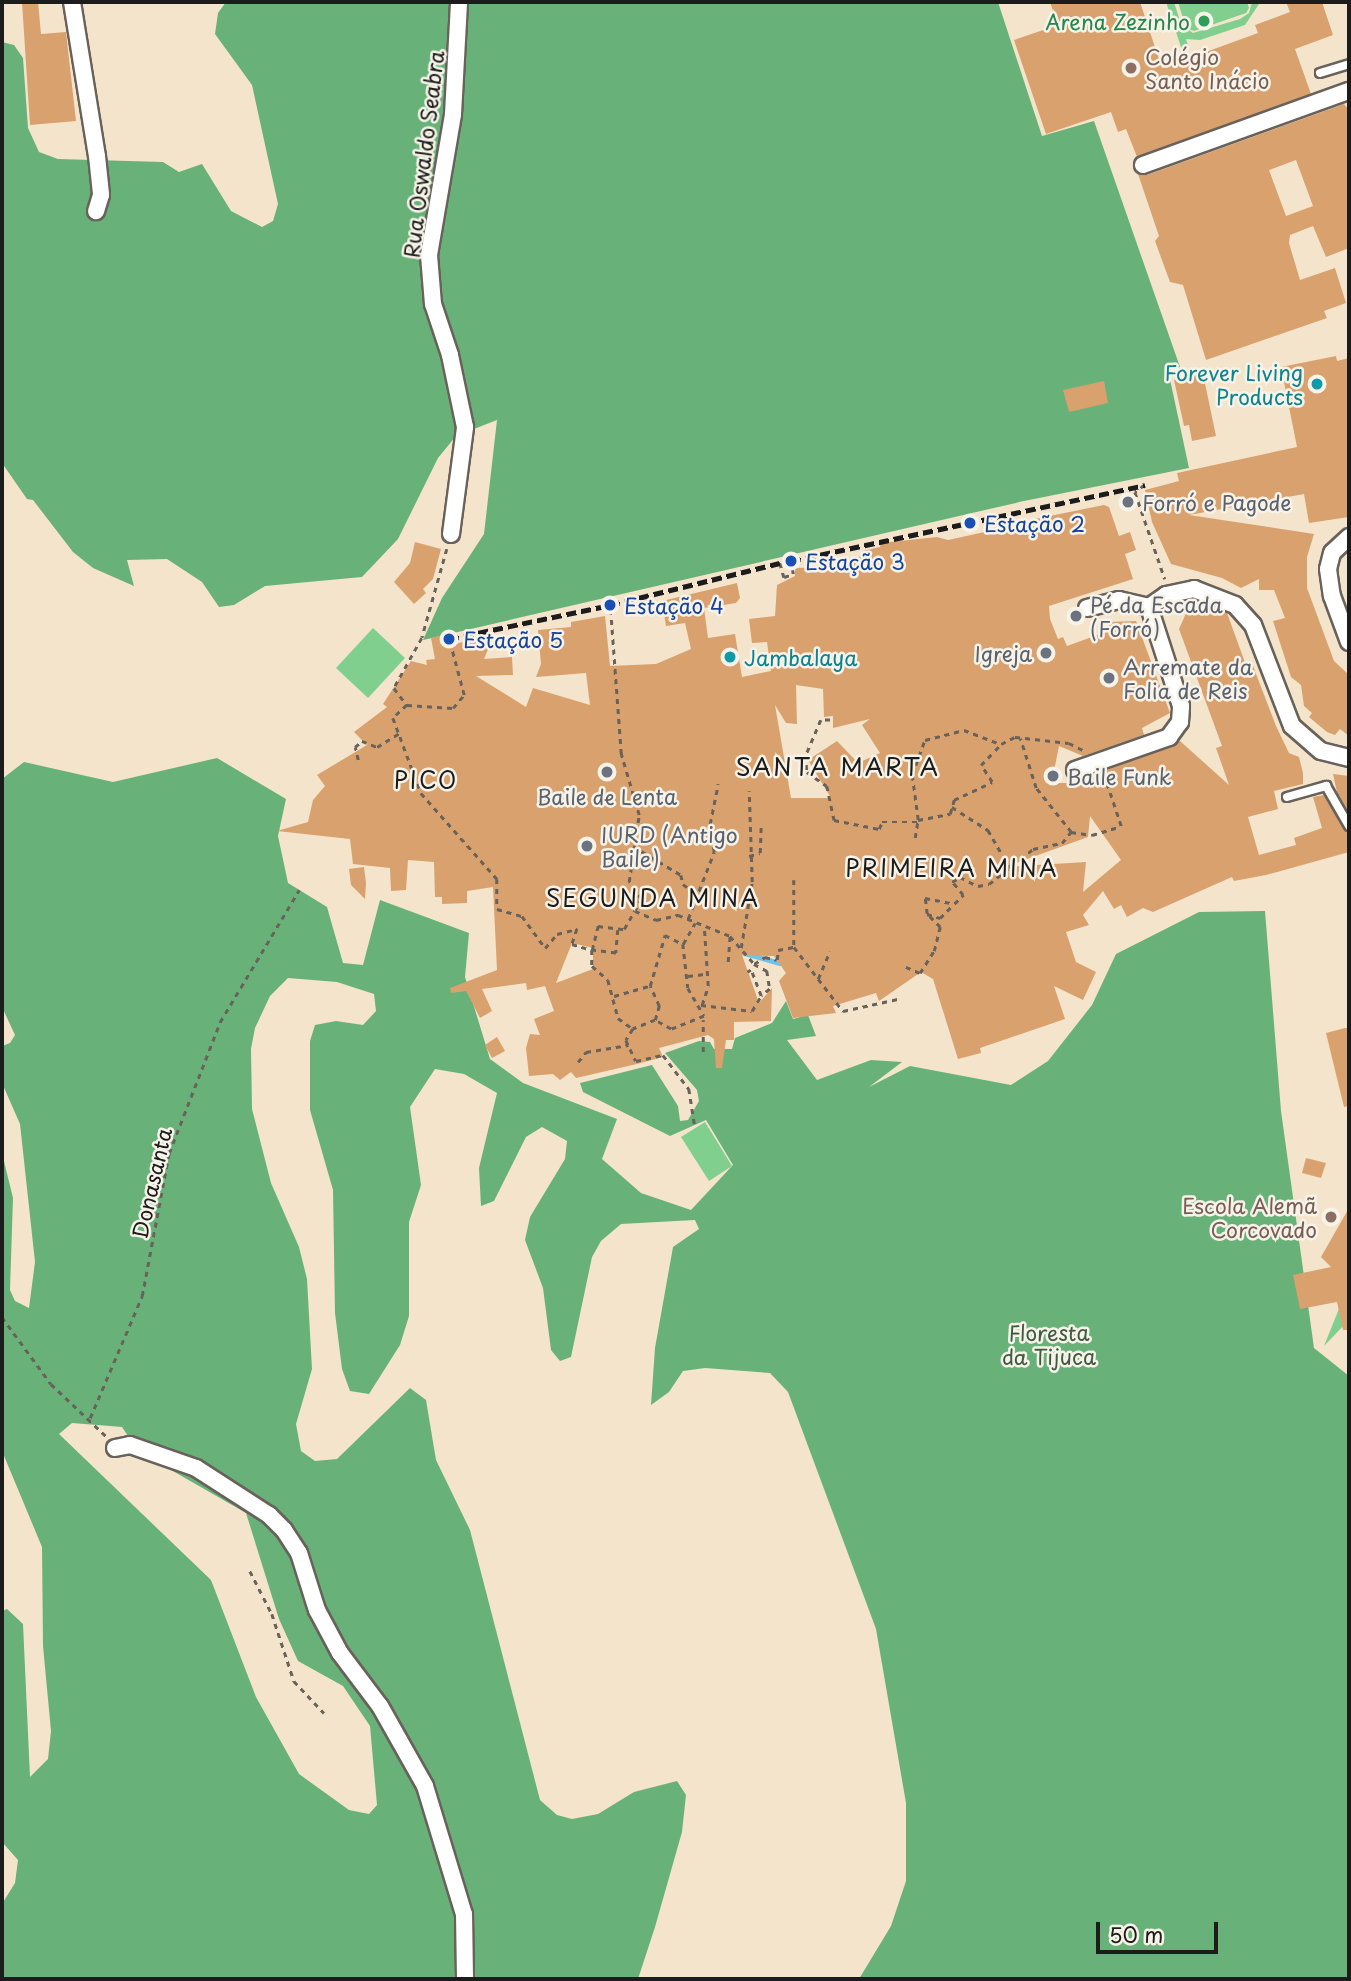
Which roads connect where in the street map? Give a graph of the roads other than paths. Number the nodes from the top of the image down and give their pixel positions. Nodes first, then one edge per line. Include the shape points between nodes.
1 (72, 2) edge
2 (459, 2) edge
3 (1349, 64) edge
4 (1320, 73) dead end
5 (1349, 91) edge
6 (1143, 165) dead end
7 (96, 211) dead end
8 (451, 534) road end
9 (1349, 537) edge
10 (1149, 607) junction
11 (1087, 608) dead end
12 (1349, 642) edge
13 (1349, 758) edge
14 (1075, 770) dead end
15 (1287, 797) dead end
16 (1349, 826) edge
17 (116, 1448) road end
18 (465, 1979) edge

1 - 7 street via 97,156 101,195
2 - 8 street, Rua Oswaldo Seabra via 453,114 429,254 433,304 463,405 465,449
3 - 4 lane
5 - 6 street
9 - 12 street via 1332,553 1328,569 1332,596
10 - 11 street via 1119,600
10 - 13 street via 1166,595 1194,589 1224,598 1244,613 1297,732 1321,751
10 - 14 street via 1181,706 1180,723 1168,737
15 - 16 lane via 1326,786
17 - 18 street via 130,1445 196,1468 269,1515 299,1553 317,1610 340,1653 380,1706 425,1786 464,1914

